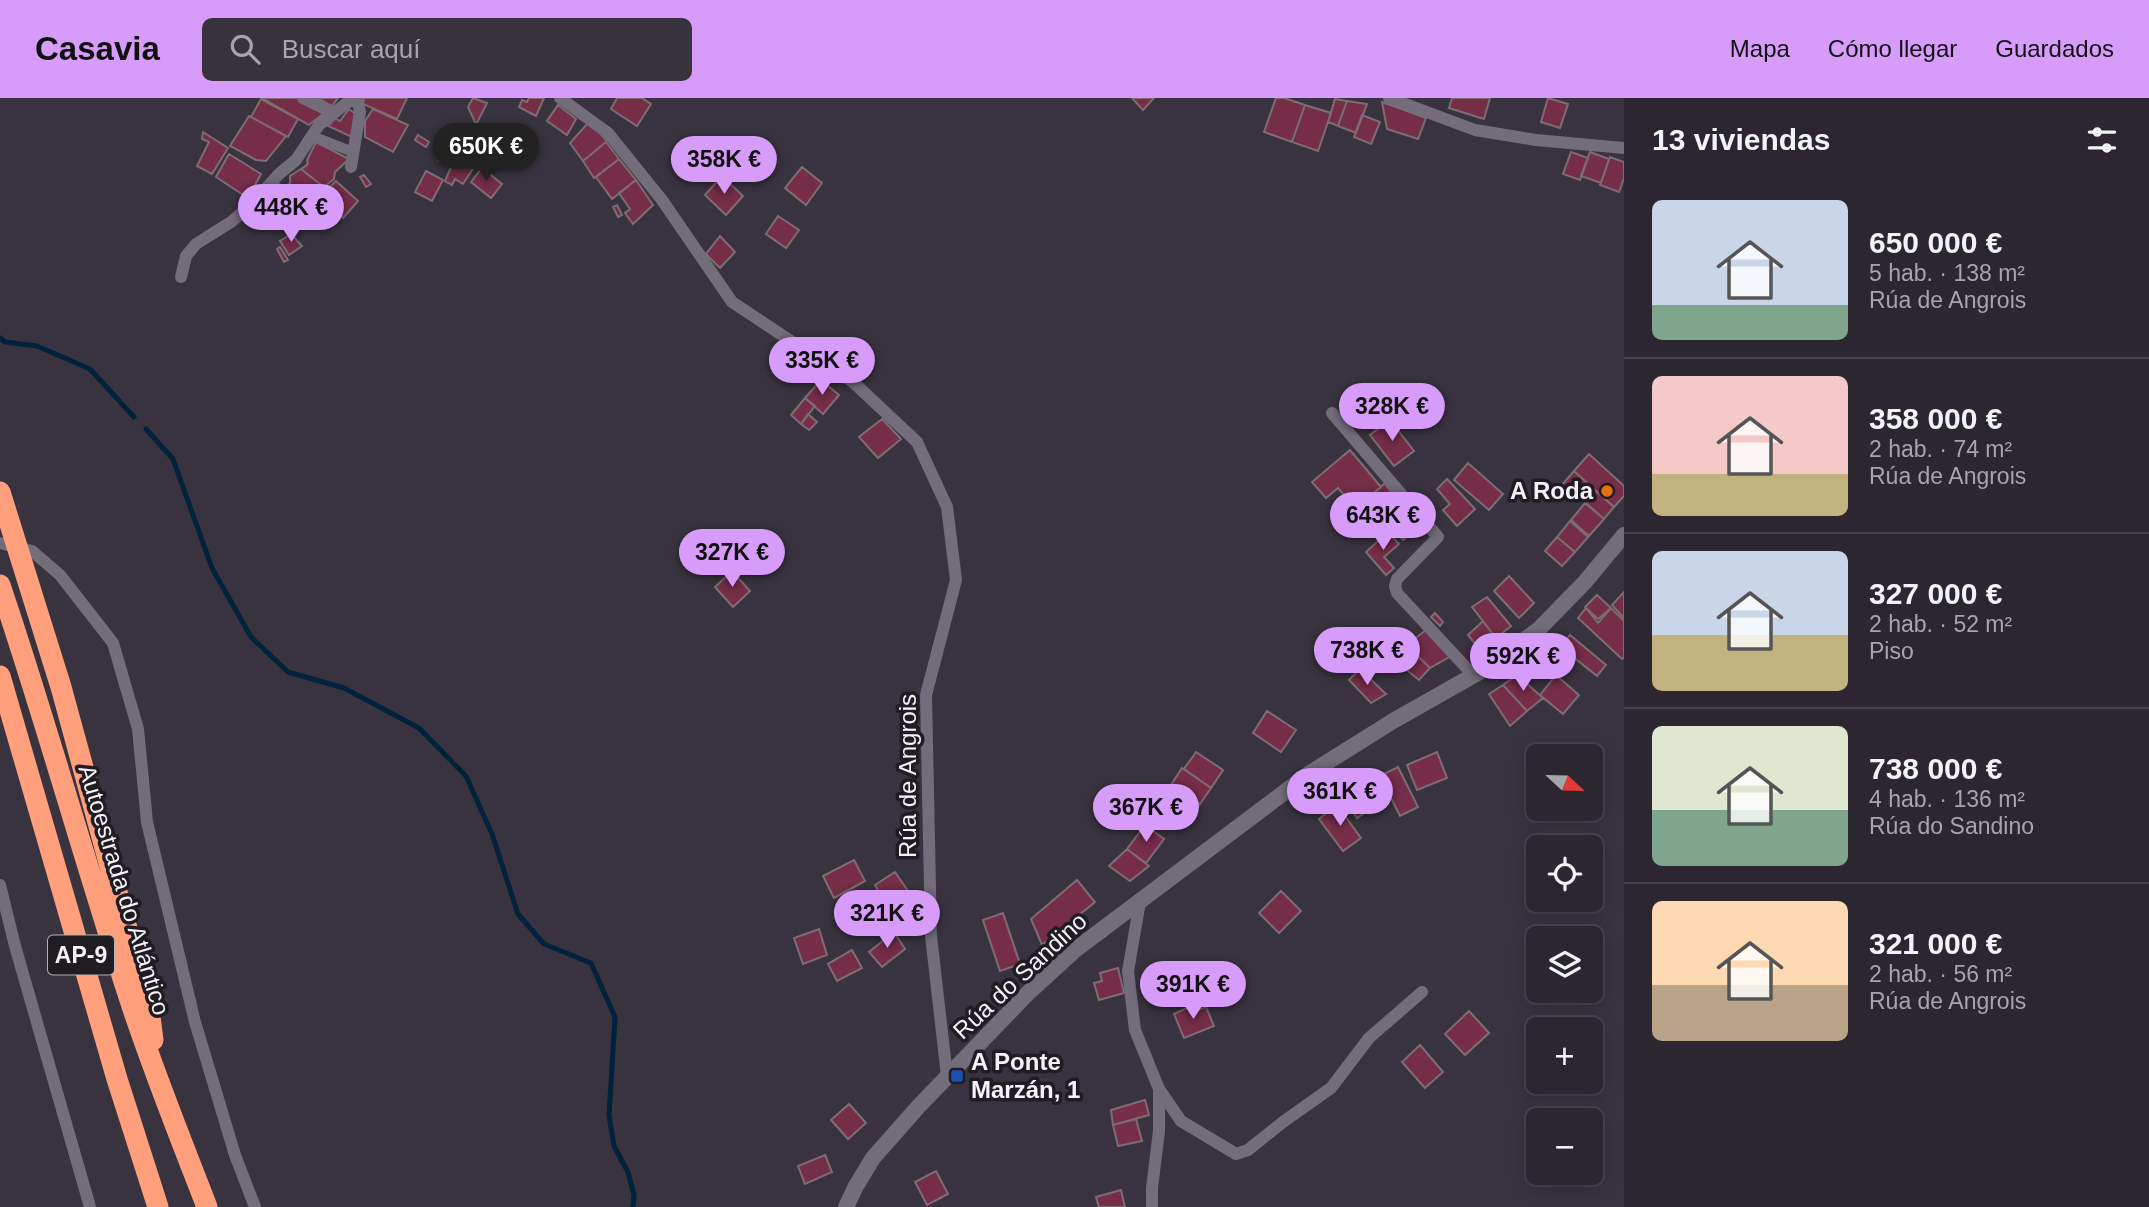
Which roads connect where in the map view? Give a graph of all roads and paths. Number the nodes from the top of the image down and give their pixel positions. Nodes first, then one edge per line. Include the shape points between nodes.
1 (303, 98) edge
2 (355, 98) edge
3 (560, 98) edge
4 (1389, 98) edge
5 (334, 113) junction
6 (312, 136) junction
7 (1624, 148) edge
8 (354, 152) junction
9 (351, 167) dead end
10 (181, 277) dead end
11 (1332, 413) dead end
12 (0, 492) edge
13 (1624, 535) edge
14 (0, 543) edge
15 (0, 585) edge
16 (1473, 675) junction
17 (0, 676) edge
18 (0, 885) edge
19 (1140, 902) junction
20 (1422, 992) dead end
21 (947, 1076) junction
22 (157, 1080) junction
23 (1160, 1089) junction
24 (90, 1207) edge
25 (158, 1207) edge
26 (207, 1207) edge
27 (255, 1207) edge
28 (846, 1207) edge
29 (1152, 1207) edge

1 - 5 street
2 - 5 street
2 - 8 street via 360,112
3 - 21 street, Rúa de Angrois via 608,133 662,200 732,302 853,382 916,442 947,507 956,580 926,695 931,936
4 - 7 street via 1475,130
5 - 6 street
6 - 8 street
6 - 10 street via 296,160 251,205 196,244 186,256
8 - 9 street
11 - 16 street via 1438,537 1396,579 1395,586
12 - 22 highway via 61,687 149,1009
13 - 16 street, Rúa do Sandino via 1538,630
14 - 27 street via 32,551 60,575 113,643 138,729 147,822 195,1022
15 - 22 highway, Autoestrada do Atlántico / AP-9
16 - 19 street, Rúa do Sandino via 1310,773
17 - 25 highway, AP-9
18 - 24 street
19 - 21 street, Rúa do Sandino via 1075,950
19 - 23 street via 1128,971 1135,1030
20 - 23 street via 1369,1038 1331,1088 1248,1150 1236,1154 1181,1121
21 - 28 street, Rúa do Sandino via 873,1158
22 - 26 highway, Autoestrada do Atlántico / AP-9
23 - 29 street

